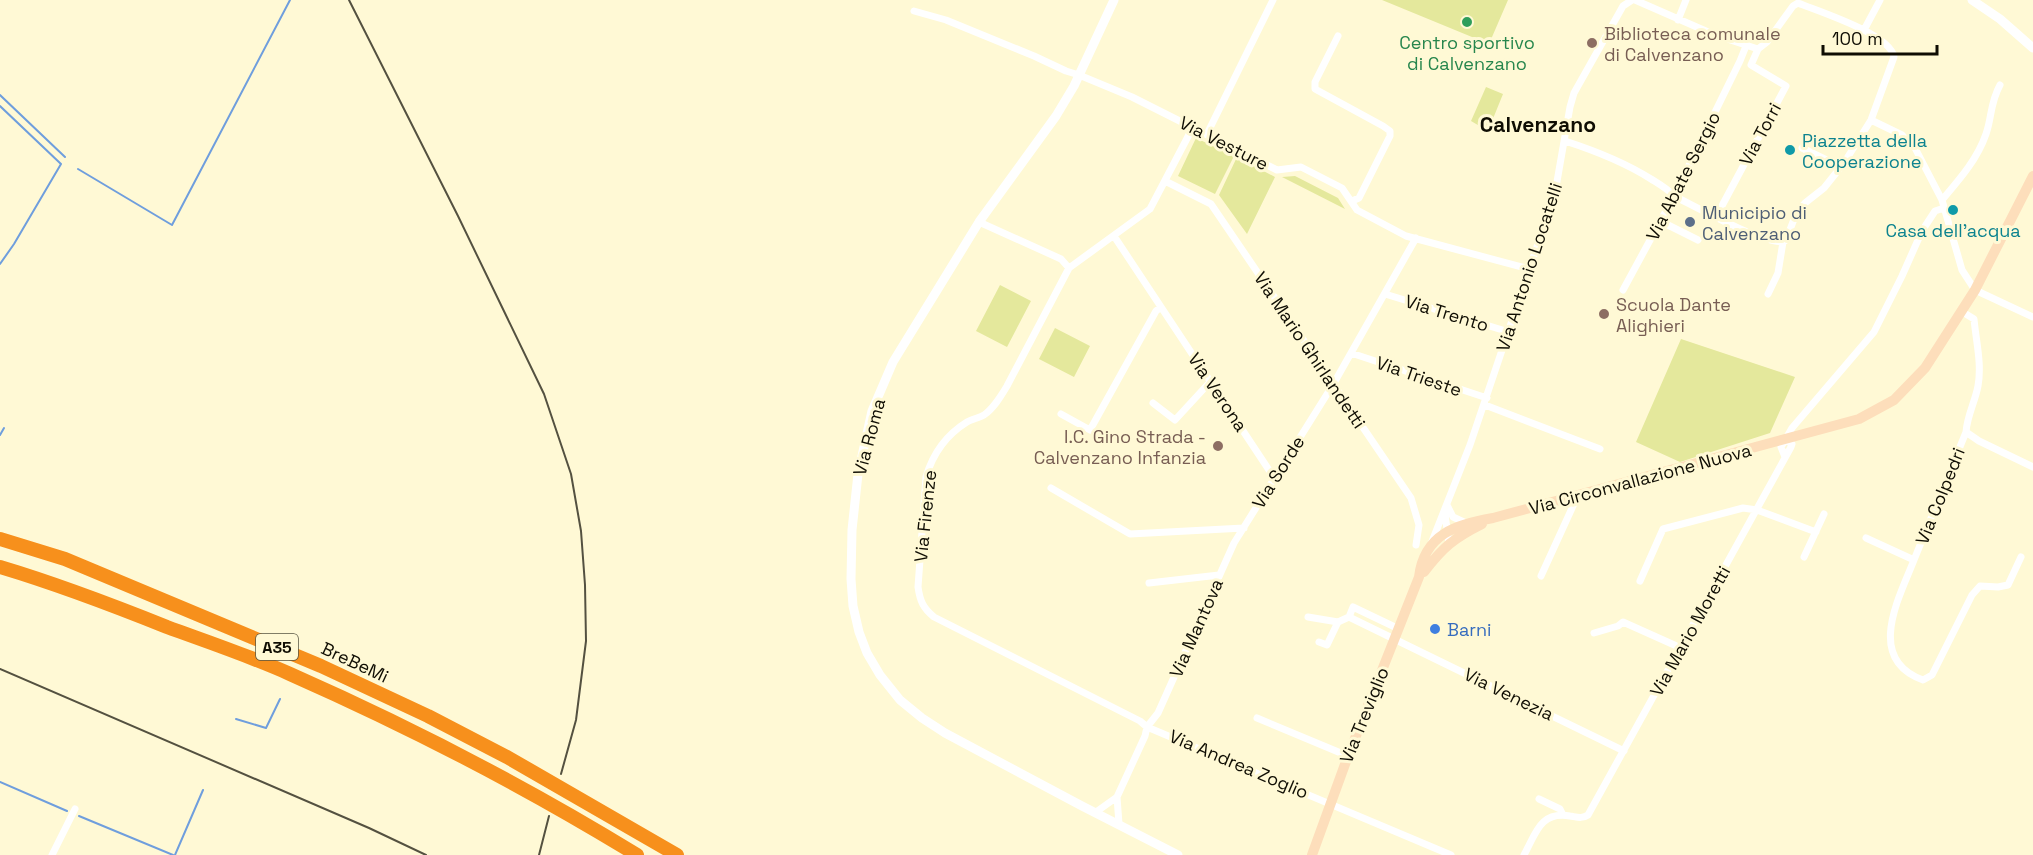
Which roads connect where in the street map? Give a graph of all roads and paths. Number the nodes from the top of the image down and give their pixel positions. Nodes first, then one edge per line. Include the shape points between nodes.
1 (1114, 0) edge
2 (1273, 0) edge
3 (1632, 0) edge
4 (1686, 0) edge
5 (1880, 0) edge
6 (1972, 0) edge
7 (914, 11) dead end
8 (1678, 20) junction
9 (1864, 30) junction
10 (1338, 36) dead end
11 (1746, 46) junction
12 (2033, 48) edge
13 (1758, 49) junction
14 (1079, 75) junction
15 (2000, 85) dead end
16 (1871, 120) junction
17 (1193, 127) junction
18 (1206, 134) junction
19 (1565, 141) junction
20 (1802, 148) dead end
21 (1841, 167) junction
22 (2033, 176) edge
23 (1165, 181) junction
24 (1674, 196) junction
25 (1942, 200) junction
26 (1352, 201) junction
27 (1944, 208) junction
28 (1716, 217) junction
29 (1660, 221) junction
30 (979, 222) junction
31 (1114, 236) junction
32 (1416, 238) junction
33 (1698, 240) dead end
34 (1783, 242) junction
35 (1069, 268) junction
36 (1529, 269) junction
37 (1623, 290) dead end
38 (1975, 290) junction
39 (1385, 294) junction
40 (1767, 294) dead end
41 (1161, 307) junction
42 (1961, 311) junction
43 (2033, 317) edge
44 (1509, 332) junction
45 (1351, 353) junction
46 (1210, 382) junction
47 (1334, 384) junction
48 (1486, 401) junction
49 (1153, 404) dead end
50 (1061, 414) dead end
51 (1966, 432) junction
52 (1786, 440) junction
53 (1600, 449) dead end
54 (2033, 467) edge
55 (1275, 476) junction
56 (1051, 488) dead end
57 (1578, 495) junction
58 (1446, 507) junction
59 (1757, 510) junction
60 (1824, 514) dead end
61 (1493, 518) junction
62 (1466, 523) junction
63 (1244, 528) junction
64 (1447, 531) junction
65 (1816, 532) junction
66 (1866, 538) dead end
67 (0, 539) edge
68 (1439, 543) junction
69 (1416, 545) dead end
70 (1804, 557) dead end
71 (2021, 558) dead end
72 (1914, 560) junction
73 (0, 567) edge
74 (1219, 575) junction
75 (1541, 576) dead end
76 (1419, 577) junction
77 (1640, 581) dead end
78 (1149, 583) dead end
79 (1308, 617) dead end
80 (1338, 622) junction
81 (1397, 633) junction
82 (1594, 633) dead end
83 (1319, 642) dead end
84 (1681, 648) junction
85 (1257, 718) dead end
86 (1147, 727) junction
87 (1624, 751) junction
88 (1348, 756) junction
89 (1117, 796) junction
90 (1539, 799) dead end
91 (1330, 803) junction
92 (75, 809) dead end
93 (1095, 812) junction
94 (1563, 815) junction
95 (1119, 824) junction
96 (52, 855) edge
97 (637, 855) edge
98 (677, 855) edge
99 (1178, 855) edge
100 (1312, 855) edge
101 (1451, 855) edge
102 (1524, 855) edge

1 - 14 street, Via Roma
2 - 18 street
3 - 8 street
3 - 19 street, Via Antonio Locatelli via 1623,6 1574,93
4 - 8 street
5 - 9 street
6 - 12 street
7 - 14 street, Via Vesture via 946,20
8 - 11 street
9 - 13 street via 1798,3
9 - 16 street via 1889,46 1894,57
10 - 26 street via 1314,89 1390,131 1359,198
11 - 13 street
11 - 24 street, Via Abate Sergio
13 - 28 street, Via Torri via 1751,65 1786,86
14 - 17 street, Via Vesture
14 - 30 street, Via Roma via 1056,116
15 - 25 street via 1993,97 1987,132 1973,162
16 - 21 street
16 - 25 street via 1902,135 1915,148
17 - 18 street, Via Vesture
17 - 23 street, Via Firenze
18 - 26 street, Via Vesture via 1277,170 1301,167 1342,188
19 - 24 street via 1635,169
19 - 36 street, Via Antonio Locatelli via 1555,193
20 - 21 street
21 - 34 street via 1824,188 1805,202
22 - 38 main road, Via Circonvallazione Nuova
23 - 31 street, Via Firenze via 1150,210
23 - 47 street, Via Mario Ghirlandetti via 1211,204
24 - 28 street
24 - 29 street, Via Abate Sergio
25 - 27 street
26 - 32 street, Via Vesture via 1357,210
27 - 38 street via 1962,270
27 - 52 street via 1935,211 1922,231 1874,332
28 - 34 street
29 - 33 street
29 - 37 street, Via Abate Sergio
30 - 35 street via 1061,259
30 - 93 street, Via Roma via 893,362 872,411 858,474 852,530 853,606 867,653 900,700 945,733
31 - 35 street, Via Firenze
31 - 41 street, Via Verona
32 - 36 street, Via Vesture
32 - 39 street, Via Sorde
34 - 40 street via 1778,273
35 - 86 street, Via Firenze via 996,403 984,415 951,434 931,460 926,477 920,602 934,617
36 - 44 street, Via Antonio Locatelli
38 - 42 main road, Via Circonvallazione Nuova
38 - 43 street
39 - 44 street, Via Trento
39 - 45 street, Via Sorde
41 - 46 street, Via Verona
41 - 50 street via 1090,430
42 - 51 street, Via Colpedri via 1974,319 1979,356 1978,386
42 - 52 main road, Via Circonvallazione Nuova via 1925,368 1894,400 1859,419
44 - 48 street, Via Antonio Locatelli
45 - 47 street, Via Sorde
45 - 48 street, Via Trieste
46 - 49 street via 1174,420
46 - 55 street, Via Verona
47 - 55 street, Via Sorde
47 - 69 street, Via Mario Ghirlandetti via 1411,498 1419,525
48 - 53 street, Via Trieste
48 - 58 street, Via Antonio Locatelli
51 - 54 street
51 - 72 street, Via Colpedri
52 - 57 main road, Via Circonvallazione Nuova
52 - 59 street, Via Mario Moretti via 1781,447 1785,457
55 - 63 street, Via Sorde
56 - 63 street, Via Sorde via 1130,534
57 - 61 main road, Via Circonvallazione Nuova
57 - 75 street
58 - 62 street via 1453,517
58 - 64 street, Via Antonio Locatelli
58 - 68 street, Via Antonio Locatelli
59 - 65 street
59 - 77 street via 1743,508 1663,529
59 - 84 street, Via Mario Moretti
60 - 65 street
61 - 62 main road
61 - 68 main road
62 - 64 main road
63 - 74 street, Via Mantova
64 - 68 main road
65 - 70 street
66 - 72 street, Via Colpedri
67 - 98 highway, BreBeMi / A35 via 65,559 321,666 544,777
68 - 76 main road
68 - 76 main road, Via Treviglio via 1428,552
71 - 72 street, Via Colpedri via 2008,585 1980,586 1972,595 1932,675 1923,680 1901,667 1889,643 1892,615
73 - 97 highway, BreBeMi / A35 via 57,584 288,673 434,741 571,814
74 - 78 street
74 - 86 street, Via Mantova via 1158,713
76 - 81 main road, Via Treviglio
79 - 80 street
80 - 81 street via 1349,617 1353,608
80 - 83 street via 1327,645
81 - 87 street, Via Venezia
81 - 88 main road, Via Treviglio
82 - 84 street via 1623,622
84 - 87 street, Via Mario Moretti
85 - 88 street
86 - 89 street
86 - 91 street, Via Andrea Zoglio
87 - 94 street, Via Mario Moretti via 1588,815
88 - 91 main road, Via Treviglio
89 - 93 street
89 - 95 street
90 - 94 street via 1560,809
91 - 100 main road, Via Treviglio
91 - 101 street, Via Andrea Zoglio
92 - 96 street
93 - 95 street, Via Roma
94 - 102 street via 1547,818 1540,825
95 - 99 street, Via Roma

